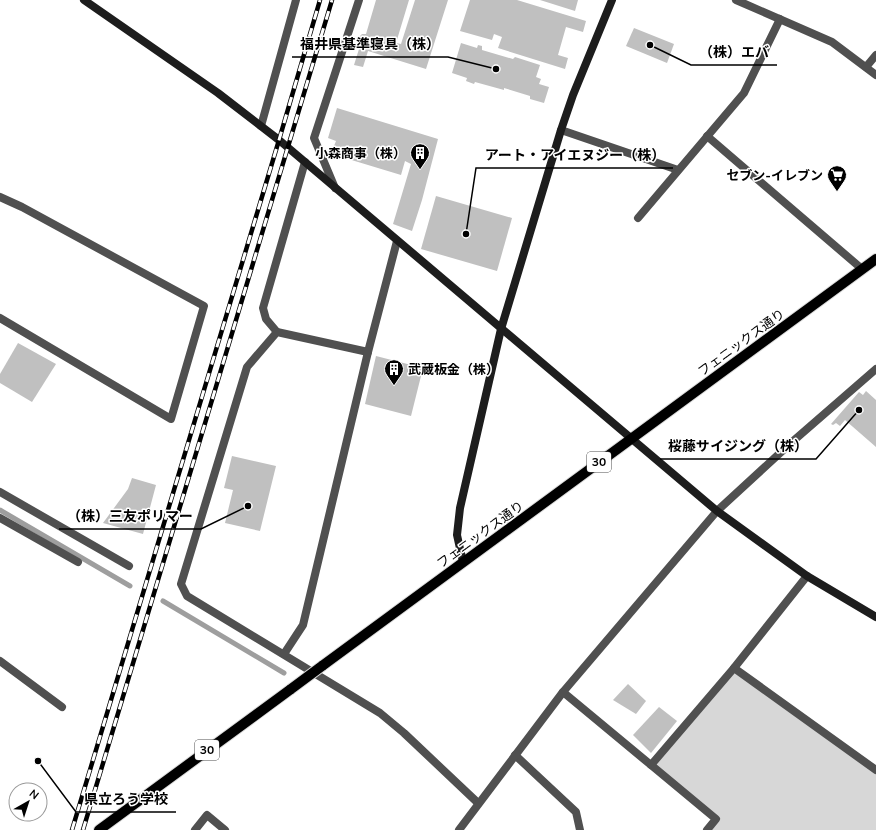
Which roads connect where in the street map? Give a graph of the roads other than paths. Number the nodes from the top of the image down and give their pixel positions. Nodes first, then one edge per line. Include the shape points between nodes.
1 (84, 0) edge
2 (296, 0) edge
3 (359, 0) edge
4 (612, 0) edge
5 (736, 0) edge
6 (759, 0) edge
7 (756, 8) junction
8 (780, 19) junction
9 (876, 55) edge
10 (866, 67) junction
11 (876, 75) edge
12 (261, 126) junction
13 (560, 130) junction
14 (707, 136) junction
15 (305, 162) junction
16 (678, 170) junction
17 (335, 188) junction
18 (0, 197) edge
19 (638, 218) dead end
20 (397, 241) junction
21 (876, 258) edge
22 (862, 269) junction
23 (0, 318) edge
24 (501, 329) junction
25 (277, 332) junction
26 (368, 352) junction
27 (876, 369) edge
28 (631, 439) junction
29 (0, 492) edge
30 (717, 511) junction
31 (0, 518) edge
32 (78, 562) dead end
33 (463, 562) junction
34 (128, 566) dead end
35 (807, 576) junction
36 (876, 617) edge
37 (284, 654) junction
38 (0, 661) edge
39 (734, 668) junction
40 (563, 692) junction
41 (62, 707) dead end
42 (515, 755) junction
43 (651, 765) junction
44 (876, 770) edge
45 (478, 803) junction
46 (99, 830) edge
47 (195, 830) edge
48 (225, 830) edge
49 (459, 830) edge
50 (580, 830) edge
51 (707, 830) edge

1 - 12 street
2 - 12 street
3 - 17 street via 314,138
4 - 13 street
5 - 7 street
6 - 7 street
7 - 8 street
8 - 10 street via 832,42
8 - 14 street via 744,93
9 - 10 street
10 - 11 street
12 - 15 street
13 - 16 street
13 - 24 street
14 - 16 street
14 - 22 street
15 - 17 street
15 - 25 street via 263,308 266,319
16 - 19 street
17 - 20 street
18 - 23 street via 204,306 171,419
20 - 24 street
20 - 26 street
21 - 22 main road, フェニックス通り / 30
22 - 28 main road, フェニックス通り / 30
24 - 28 street
24 - 33 street via 460,508 457,535
25 - 26 street
25 - 37 street via 247,368 180,584 187,596
26 - 37 street via 303,625
27 - 30 street
28 - 30 street
28 - 33 main road, フェニックス通り / 30
29 - 34 street
30 - 35 street
30 - 40 street
31 - 32 street
33 - 46 main road, フェニックス通り / 30, bridge
35 - 36 street
35 - 39 street
37 - 45 street via 380,713
38 - 41 street
39 - 43 street
39 - 44 street
40 - 42 street
40 - 43 street
42 - 45 street
42 - 50 street via 576,812
43 - 51 street via 716,819
45 - 49 street
47 - 48 street via 207,815

